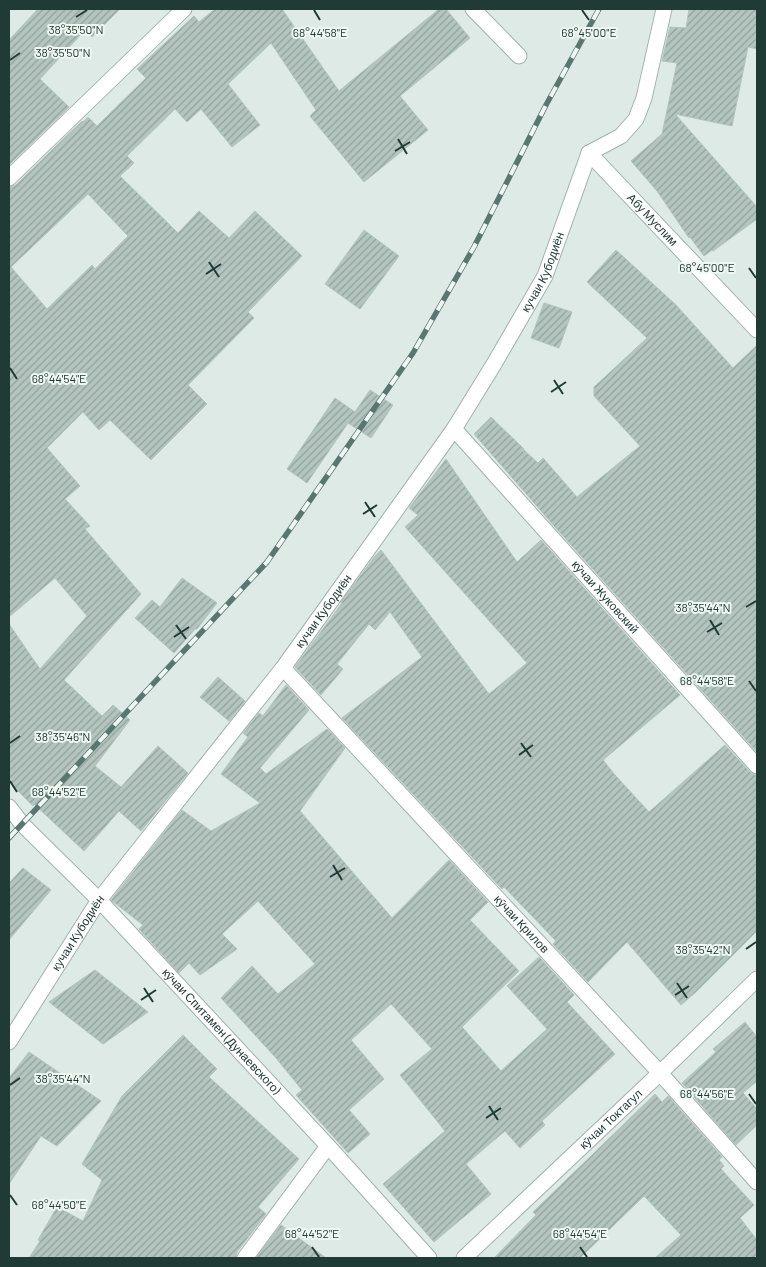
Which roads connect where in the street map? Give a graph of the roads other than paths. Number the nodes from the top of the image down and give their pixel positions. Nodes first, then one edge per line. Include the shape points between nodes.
1 (184, 9) edge
2 (473, 9) edge
3 (664, 9) edge
4 (519, 56) dead end
5 (589, 153) junction
6 (9, 178) edge
7 (757, 330) edge
8 (454, 429) junction
9 (283, 668) junction
10 (757, 766) edge
11 (9, 807) edge
12 (99, 900) junction
13 (757, 979) edge
14 (9, 1042) edge
15 (660, 1073) junction
16 (328, 1146) junction
17 (757, 1182) edge
18 (245, 1258) edge
19 (429, 1258) edge
20 (464, 1258) edge

1 - 6 street
2 - 4 street
3 - 5 street via 644,98 636,119 621,136
5 - 7 street, Абу Муслим
5 - 8 street, кучаи Кубодиён via 545,276
8 - 9 street, кучаи Кубодиён
8 - 10 street, кӯчаи Жуковский
9 - 12 street, кучаи Кубодиён
9 - 15 street, кӯчаи Крилов
11 - 12 street, кӯчаи Спитамен (Дунаевского)
12 - 14 street, кучаи Кубодиён
12 - 16 street, кӯчаи Спитамен (Дунаевского)
13 - 15 street, кӯчаи Токтагул
15 - 17 street, кӯчаи Крилов
15 - 20 street, кӯчаи Токтагул
16 - 18 street
16 - 19 street, кӯчаи Спитамен (Дунаевского)

